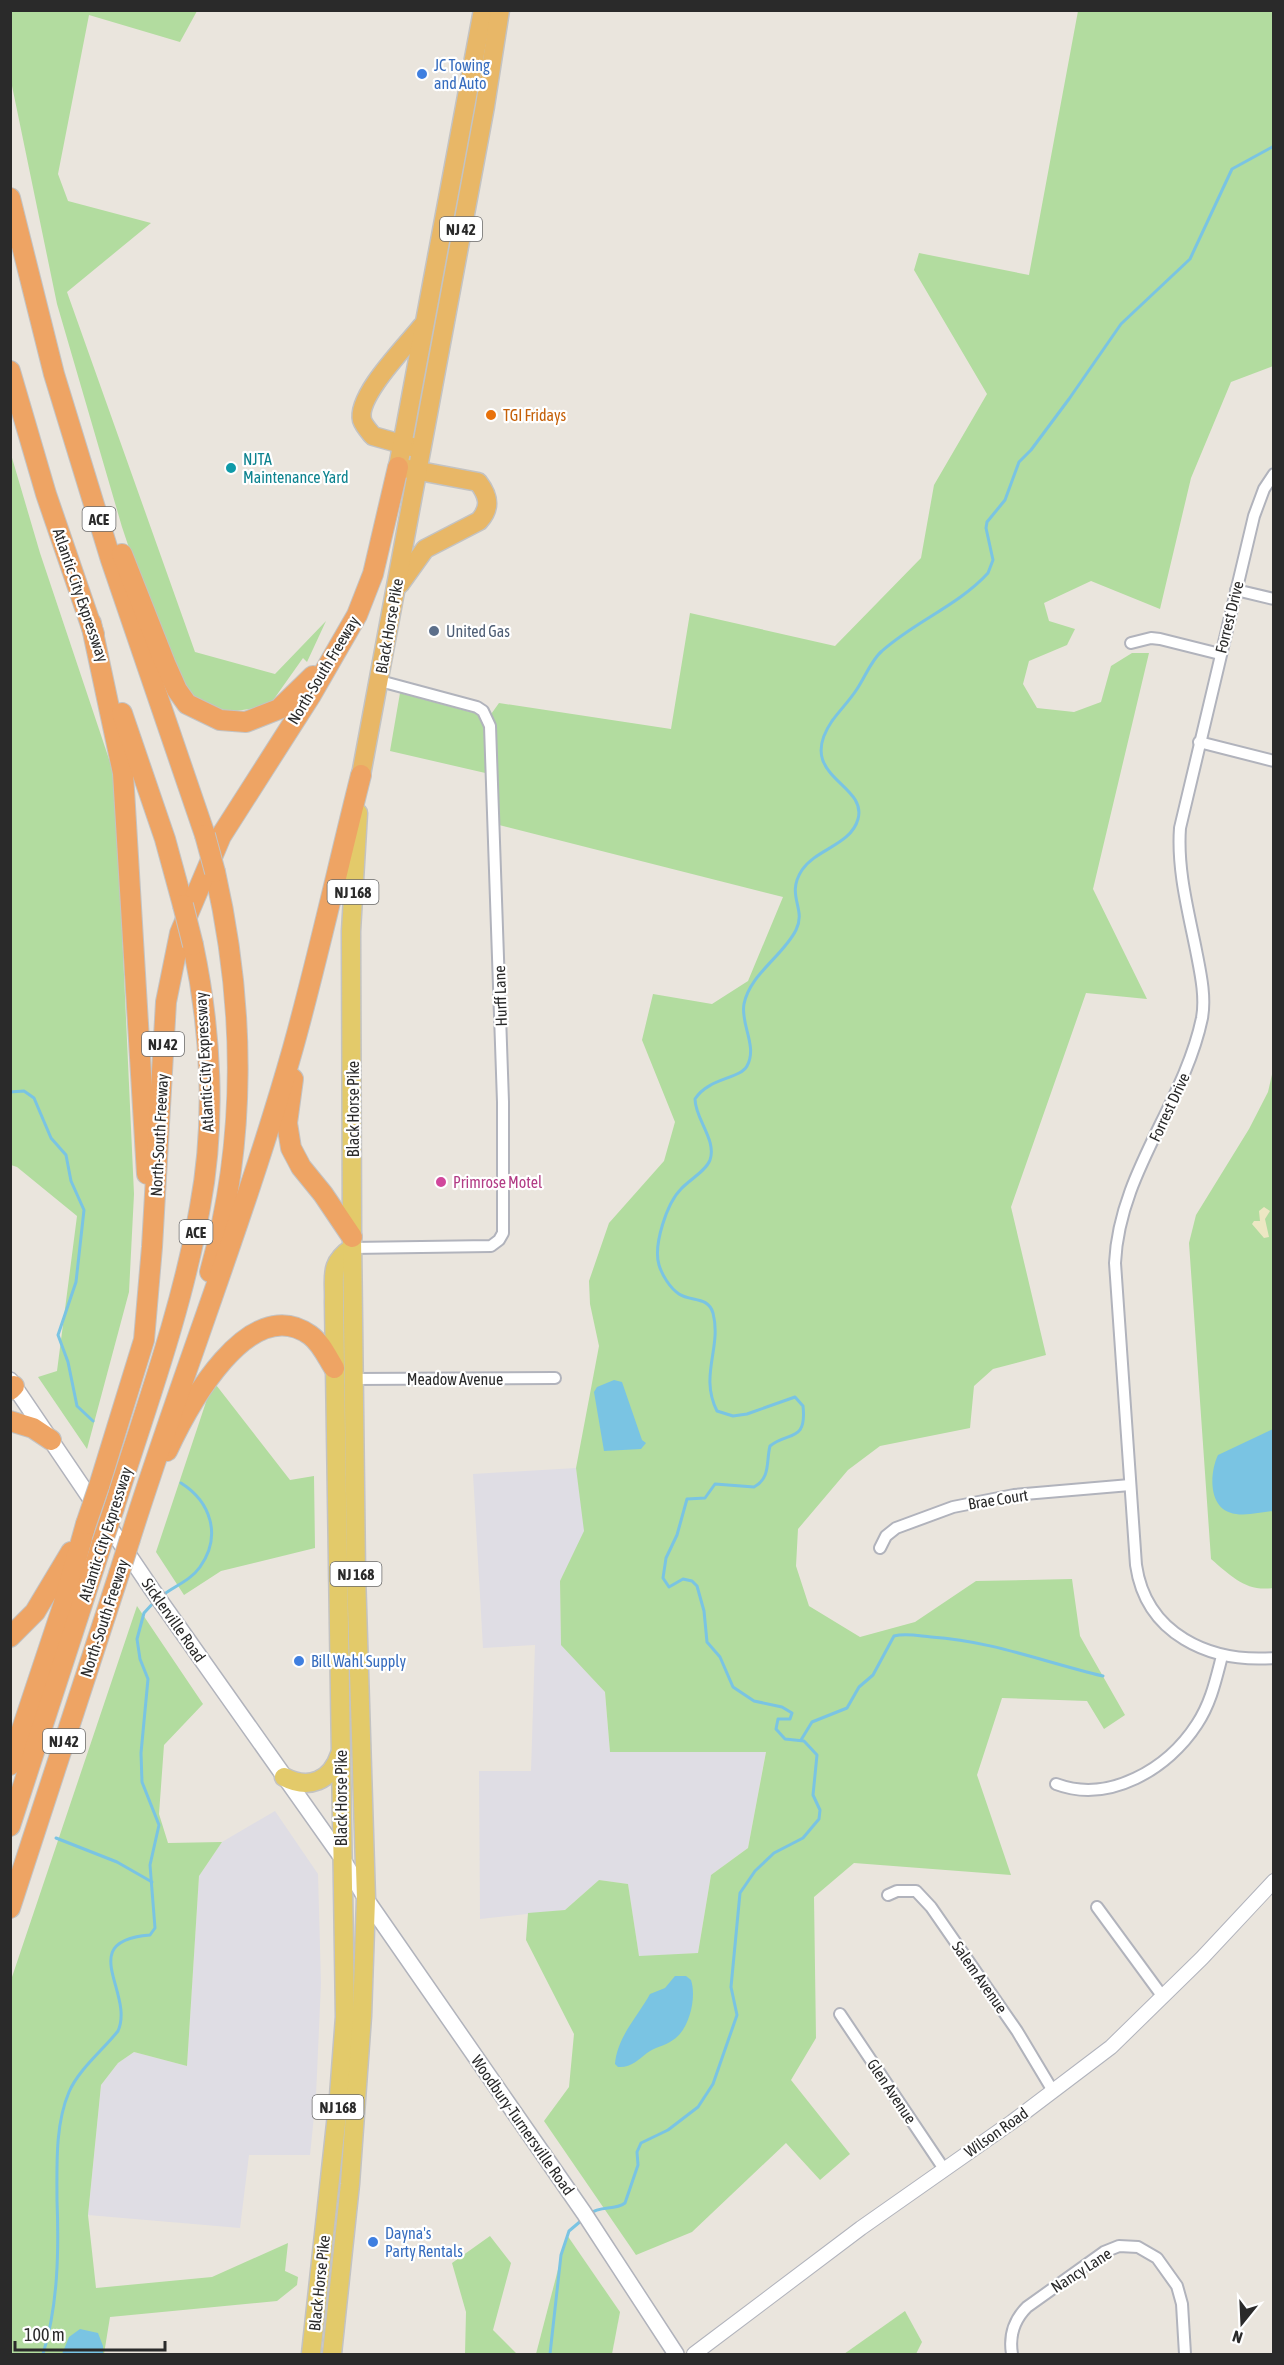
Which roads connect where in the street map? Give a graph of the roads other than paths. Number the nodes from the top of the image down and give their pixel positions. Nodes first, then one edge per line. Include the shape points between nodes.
1 (483, 10) edge
2 (500, 10) edge
3 (10, 198) edge
4 (423, 324) junction
5 (10, 371) edge
6 (54, 374) junction
7 (411, 446) junction
8 (407, 469) junction
9 (1274, 474) edge
10 (1236, 590) junction
11 (395, 593) junction
12 (1274, 599) edge
13 (91, 623) junction
14 (345, 640) junction
15 (1131, 643) dead end
16 (1220, 654) junction
17 (380, 681) junction
18 (1199, 742) junction
19 (1274, 761) edge
20 (361, 776) junction
21 (309, 986) junction
22 (352, 1243) junction
23 (152, 1247) junction
24 (334, 1368) junction
25 (555, 1378) dead end
26 (355, 1379) junction
27 (12, 1385) edge
28 (10, 1421) edge
29 (336, 1423) junction
30 (355, 1424) junction
31 (165, 1427) junction
32 (51, 1440) junction
33 (1130, 1485) junction
34 (87, 1524) junction
35 (130, 1539) junction
36 (880, 1548) dead end
37 (338, 1574) junction
38 (356, 1574) junction
39 (10, 1637) edge
40 (1222, 1656) junction
41 (1274, 1658) edge
42 (341, 1750) junction
43 (10, 1765) edge
44 (284, 1777) junction
45 (1056, 1784) dead end
46 (10, 1826) edge
47 (342, 1858) junction
48 (1274, 1881) edge
49 (888, 1895) dead end
50 (366, 1899) junction
51 (10, 1908) edge
52 (1096, 1908) dead end
53 (1162, 1997) junction
54 (840, 2014) dead end
55 (1053, 2091) junction
56 (944, 2169) junction
57 (331, 2179) junction
58 (350, 2184) junction
59 (311, 2355) edge
60 (332, 2355) edge
61 (676, 2355) edge
62 (694, 2355) edge
63 (1012, 2355) edge
64 (1185, 2355) edge

1 - 4 highway, Black Horse Pike / NJ 42
2 - 7 highway, Black Horse Pike / NJ 42 via 485,106
3 - 6 highway, Atlantic City Expressway / ACE
4 - 7 highway, Black Horse Pike / NJ 42
4 - 7 highway via 373,388 362,410 362,419 373,436
5 - 13 highway, Atlantic City Expressway / ACE via 46,494
6 - 14 highway via 165,663 187,704 232,722 262,717 293,697
6 - 31 highway, Atlantic City Expressway / ACE, bridge via 111,560 205,835 236,988 235,1133 220,1232
7 - 8 highway, Black Horse Pike / NJ 42
8 - 11 highway, Black Horse Pike / NJ 42
8 - 11 highway via 478,482 487,494 488,504 479,521 425,549
8 - 14 highway, North-South Freeway / NJ 42 via 373,574
9 - 10 street, Forrest Drive via 1257,505
10 - 12 street
10 - 16 street, Forrest Drive
11 - 17 highway, Black Horse Pike / NJ 42
13 - 23 highway via 123,773
13 - 46 highway, Atlantic City Expressway / ACE, bridge via 165,839 193,945 200,978 209,1126 201,1206 185,1278
14 - 23 highway, North-South Freeway / NJ 42 via 221,836 180,933 166,1002
15 - 16 street via 1160,639
16 - 18 street, Forrest Drive
17 - 20 highway, Black Horse Pike / NJ 42
17 - 22 street, Hurff Lane via 477,707 490,726 503,1102 503,1233 491,1246
18 - 19 street
18 - 33 street, Forrest Drive via 1179,840 1180,866 1201,976 1202,1015 1188,1065 1127,1197 1116,1249
20 - 21 highway, North-South Freeway / NJ 42
20 - 22 main road, Black Horse Pike / NJ 168 via 351,931
21 - 22 highway via 287,1123 291,1148
21 - 31 highway, North-South Freeway / NJ 42 via 221,1276
22 - 24 main road, Black Horse Pike / NJ 168 via 335,1266
22 - 26 main road, Black Horse Pike / NJ 168
23 - 34 highway, North-South Freeway / NJ 42, bridge via 144,1340
24 - 29 main road, Black Horse Pike / NJ 168
24 - 35 highway via 320,1345 302,1330 266,1327 245,1339 219,1363 181,1425
25 - 26 street, Meadow Avenue
26 - 30 main road, Black Horse Pike / NJ 168
27 - 32 main road, Sicklerville Road
28 - 32 highway via 33,1428
29 - 30 main road
29 - 37 main road, Black Horse Pike / NJ 168
30 - 38 main road, Black Horse Pike / NJ 168
31 - 35 highway, North-South Freeway / NJ 42
32 - 44 main road, Sicklerville Road
33 - 36 street, Brae Court via 1014,1495 953,1507 896,1528
33 - 40 street, Forrest Drive via 1136,1565 1145,1597 1158,1617 1183,1640
34 - 39 highway via 49,1591
34 - 43 highway, North-South Freeway / NJ 42
35 - 51 highway, North-South Freeway / NJ 42, bridge
37 - 38 main road
37 - 42 main road, Black Horse Pike / NJ 168
38 - 50 main road, Black Horse Pike / NJ 168
40 - 41 street, Forrest Drive
40 - 45 street via 1201,1717 1160,1764 1109,1788 1079,1790
42 - 44 main road via 334,1768 317,1782 302,1784
42 - 47 main road, Black Horse Pike / NJ 168
44 - 47 main road, Sicklerville Road
47 - 50 main road, Woodbury-Turnersville Road
47 - 57 main road, Black Horse Pike / NJ 168 via 345,2017
48 - 53 street, Wilson Road
49 - 55 street, Salem Avenue via 916,1891 931,1906
50 - 58 main road, Black Horse Pike / NJ 168
50 - 61 main road, Woodbury-Turnersville Road via 587,2217
52 - 53 street
53 - 55 street, Wilson Road via 1111,2046
54 - 56 street, Glen Avenue
55 - 56 street, Wilson Road
56 - 62 street, Wilson Road
57 - 58 street
57 - 59 main road, Black Horse Pike / NJ 168
58 - 60 main road, Black Horse Pike / NJ 168
63 - 64 street, Nancy Lane via 1014,2325 1027,2307 1104,2252 1131,2246 1157,2258 1177,2286

